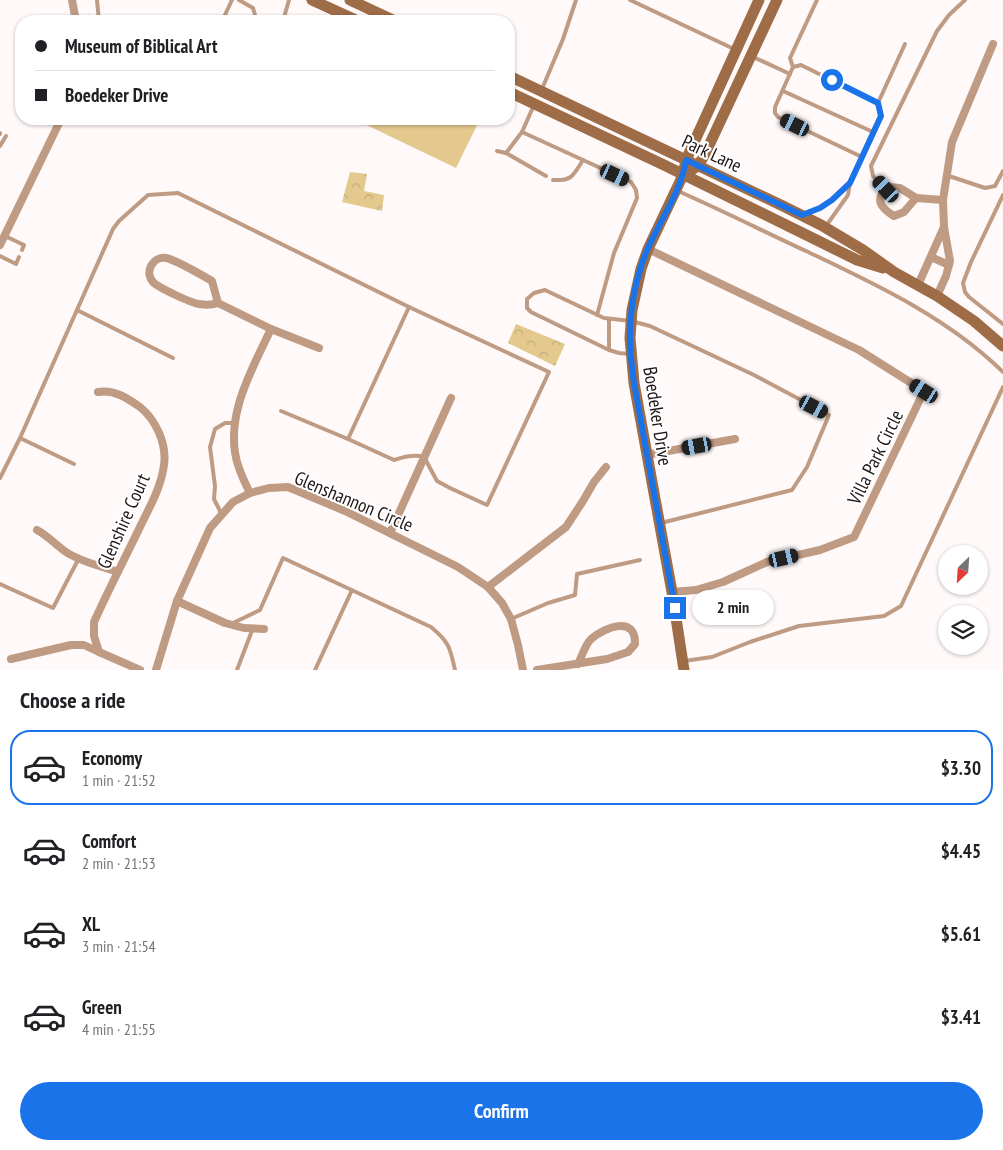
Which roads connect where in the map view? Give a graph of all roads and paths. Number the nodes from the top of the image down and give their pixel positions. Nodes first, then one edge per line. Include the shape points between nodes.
1 (72, 0) edge
2 (97, 0) edge
3 (232, 0) edge
4 (238, 0) edge
5 (289, 0) edge
6 (312, 0) edge
7 (350, 0) edge
8 (576, 0) edge
9 (630, 0) edge
10 (759, 0) edge
11 (777, 0) edge
12 (817, 0) edge
13 (965, 0) edge
14 (75, 15) edge
15 (98, 15) edge
16 (225, 15) edge
17 (255, 15) edge
18 (285, 15) edge
19 (345, 15) edge
20 (382, 15) edge
21 (905, 44) dead end
22 (993, 44) dead end
23 (736, 50) junction
24 (751, 56) junction
25 (794, 67) junction
26 (790, 74) junction
27 (515, 79) edge
28 (540, 91) junction
29 (783, 91) junction
30 (515, 95) edge
31 (878, 103) junction
32 (534, 104) junction
33 (58, 125) edge
34 (522, 132) junction
35 (873, 132) junction
36 (6, 136) dead end
37 (0, 146) edge
38 (497, 151) dead end
39 (506, 153) junction
40 (862, 157) junction
41 (583, 160) junction
42 (686, 160) junction
43 (698, 166) junction
44 (1003, 171) edge
45 (683, 175) junction
46 (946, 175) junction
47 (546, 176) dead end
48 (553, 180) dead end
49 (850, 183) junction
50 (886, 189) junction
51 (676, 190) junction
52 (1003, 195) edge
53 (916, 198) junction
54 (943, 200) junction
55 (802, 215) junction
56 (944, 227) junction
57 (825, 228) junction
58 (795, 229) junction
59 (5, 236) junction
60 (0, 245) edge
61 (648, 249) junction
62 (22, 250) dead end
63 (0, 256) edge
64 (19, 257) dead end
65 (931, 257) junction
66 (949, 265) junction
67 (894, 272) junction
68 (918, 286) junction
69 (937, 296) junction
70 (218, 303) junction
71 (409, 307) junction
72 (78, 310) junction
73 (597, 315) junction
74 (609, 319) junction
75 (631, 321) junction
76 (1003, 324) edge
77 (271, 329) junction
78 (1003, 346) edge
79 (320, 348) dead end
80 (609, 350) junction
81 (631, 355) junction
82 (174, 358) dead end
83 (1003, 372) edge
84 (1003, 387) edge
85 (98, 392) dead end
86 (451, 398) dead end
87 (281, 411) dead end
88 (234, 423) junction
89 (20, 438) junction
90 (348, 439) junction
91 (735, 439) dead end
92 (646, 455) junction
93 (424, 457) junction
94 (74, 464) dead end
95 (606, 467) dead end
96 (0, 478) edge
97 (250, 493) junction
98 (222, 515) junction
99 (660, 524) junction
100 (37, 530) dead end
101 (390, 533) junction
102 (78, 558) junction
103 (640, 560) dead end
104 (118, 572) junction
105 (0, 584) edge
106 (488, 587) junction
107 (352, 590) junction
108 (672, 592) junction
109 (177, 602) junction
110 (511, 620) junction
111 (230, 624) junction
112 (253, 628) junction
113 (264, 629) dead end
114 (99, 652) junction
115 (11, 659) dead end
116 (578, 664) junction
117 (684, 665) edge
118 (140, 670) edge
119 (156, 670) edge
120 (238, 670) edge
121 (315, 670) edge
122 (455, 670) edge
123 (523, 670) edge
124 (537, 670) edge

1 - 14 street
2 - 15 lane
3 - 16 lane
4 - 17 lane via 253,8
5 - 18 lane
6 - 19 street
7 - 20 street
8 - 28 lane
9 - 23 lane
10 - 23 street, Boedeker Drive
11 - 24 street
12 - 25 lane via 790,58
13 - 50 lane via 937,31 871,166 873,176
21 - 31 lane
22 - 46 street via 952,142
23 - 24 street
23 - 42 street, Boedeker Drive
24 - 26 lane
24 - 43 street
25 - 26 lane
25 - 31 lane via 801,65
26 - 29 lane
27 - 28 street, Park Lane
28 - 32 street
28 - 42 street, Park Lane
29 - 35 lane
29 - 40 lane via 775,107 778,116
30 - 32 street, Park Lane
31 - 35 lane via 881,116
32 - 34 lane
32 - 45 street, Park Lane
33 - 59 street
34 - 39 lane
34 - 41 lane
35 - 40 lane
36 - 37 lane
38 - 39 lane
39 - 47 lane
40 - 49 lane
41 - 48 lane via 573,176
41 - 73 lane via 631,182 637,194 614,253
42 - 43 street, Park Lane
42 - 45 street, Boedeker Drive
43 - 45 street
43 - 55 street, Park Lane
44 - 46 lane via 996,186 985,188
45 - 51 street, Boedeker Drive
45 - 58 street, Park Lane
46 - 54 street
49 - 55 lane via 832,200
49 - 57 lane via 848,195
50 - 53 street via 900,188
50 - 53 street via 880,197 880,205 894,216 904,212
51 - 61 street, Boedeker Drive
51 - 83 lane via 882,288 939,321
52 - 76 lane via 963,283 969,297
53 - 54 street
54 - 56 street
55 - 57 street, Park Lane
56 - 65 street
56 - 66 street
57 - 58 street via 814,231 803,226
57 - 67 street, Park Lane
58 - 67 street, Park Lane via 857,260
59 - 60 street
59 - 62 lane via 24,245
61 - 75 street, Boedeker Drive via 636,288
61 - 108 street, Villa Park Circle via 859,350 924,391 854,537 820,550 767,562 714,585
63 - 64 lane via 16,264
65 - 66 street
65 - 68 street
66 - 69 street
67 - 68 street, Park Lane
68 - 69 street, Park Lane
69 - 78 street, Park Lane
70 - 70 street via 212,281 169,259 160,258 152,264 149,273 156,285 196,304
70 - 77 street
71 - 72 lane via 178,193 148,195 119,220
71 - 90 lane
71 - 93 lane via 549,372 487,504 437,481
72 - 82 lane
72 - 89 lane
73 - 74 lane
73 - 80 lane via 545,290 534,293 526,302 531,312
74 - 75 lane
74 - 80 lane
75 - 81 street, Boedeker Drive
75 - 99 lane via 650,326 745,371 828,415 808,467 792,490
77 - 79 street
77 - 88 street via 243,390
80 - 81 lane
81 - 92 street, Boedeker Drive
84 - 117 lane via 901,606 884,616 799,626
85 - 104 street, Glenshire Court via 128,398 143,410 156,426 164,447 158,489
86 - 93 street
87 - 90 lane
88 - 97 street via 238,467
88 - 98 lane via 225,423 215,429 210,447 214,499
89 - 94 lane
89 - 96 lane
90 - 93 lane via 394,460
91 - 92 street
92 - 99 street, Boedeker Drive
93 - 101 street
95 - 106 street via 566,527
97 - 98 street, Glenshannon Circle via 233,502
97 - 101 street, Glenshannon Circle via 288,487
98 - 109 street, Glenshannon Circle via 210,528
99 - 108 street, Boedeker Drive
100 - 102 street
101 - 106 street, Glenshannon Circle via 458,566
102 - 104 street
102 - 105 lane via 53,608
103 - 110 lane via 577,574 575,594
104 - 114 street, Glenshire Court via 94,622
106 - 110 street, Glenshannon Circle
107 - 111 lane via 283,558 260,610
107 - 121 lane
107 - 122 lane via 431,627 446,640
108 - 117 street, Boedeker Drive
109 - 111 street
109 - 119 street, Glenshannon Circle
110 - 123 street, Glenshannon Circle
111 - 112 street
112 - 113 street
112 - 120 lane
114 - 115 street via 84,645 71,646
114 - 118 street
116 - 116 street via 628,652 635,644 635,633 626,626 615,626 598,634 588,643
116 - 124 street

